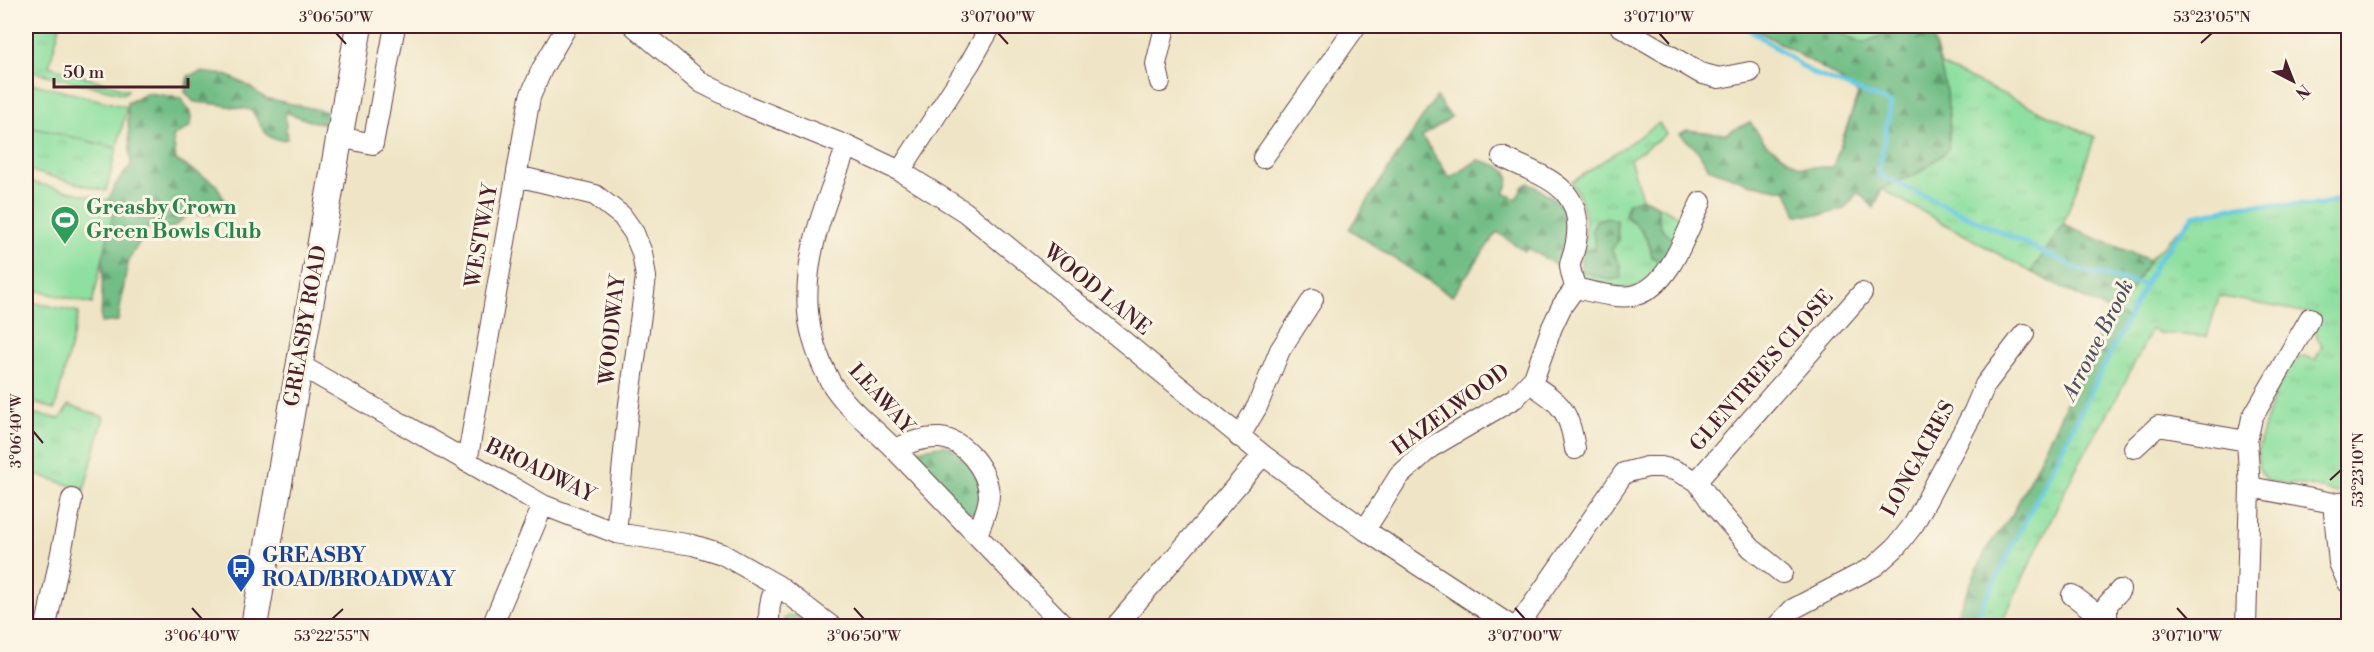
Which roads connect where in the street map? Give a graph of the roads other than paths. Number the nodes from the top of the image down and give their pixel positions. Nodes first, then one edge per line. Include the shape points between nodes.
1 (359, 26) edge
2 (395, 26) edge
3 (567, 26) edge
4 (634, 26) edge
5 (991, 26) edge
6 (1164, 26) edge
7 (1356, 26) edge
8 (1620, 26) edge
9 (1750, 72) dead end
10 (1160, 82) dead end
11 (339, 136) junction
12 (847, 146) junction
13 (1502, 157) dead end
14 (1263, 158) dead end
15 (900, 171) junction
16 (517, 176) junction
17 (1701, 202) dead end
18 (1575, 288) junction
19 (1862, 293) dead end
20 (1313, 298) dead end
21 (2310, 318) dead end
22 (2024, 334) dead end
23 (300, 365) junction
24 (1530, 383) junction
25 (1239, 437) junction
26 (2247, 441) junction
27 (2134, 448) dead end
28 (894, 449) junction
29 (1575, 449) dead end
30 (1263, 455) junction
31 (467, 462) junction
32 (1697, 480) junction
33 (2250, 487) junction
34 (72, 499) dead end
35 (2341, 502) edge
36 (543, 505) junction
37 (1365, 530) junction
38 (616, 533) junction
39 (977, 536) junction
40 (1782, 573) dead end
41 (2349, 583) edge
42 (777, 585) junction
43 (2120, 591) dead end
44 (2072, 595) dead end
45 (2109, 624) edge
46 (46, 627) edge
47 (254, 627) edge
48 (492, 627) edge
49 (769, 627) edge
50 (831, 627) edge
51 (1065, 627) edge
52 (1116, 627) edge
53 (1511, 627) edge
54 (1518, 627) edge
55 (1777, 627) edge
56 (2246, 627) edge

1 - 11 main road, GREASBY ROAD
2 - 11 street via 373,144
3 - 16 street, WESTWAY via 530,98
4 - 12 street, WOOD LANE via 702,83
5 - 15 street
6 - 10 street via 1156,64
7 - 14 street
8 - 9 street via 1700,72 1719,78
11 - 23 main road, GREASBY ROAD
12 - 15 street, WOOD LANE
12 - 28 street, LEAWAY via 810,255 808,314 813,339 830,380 843,399
13 - 18 street via 1560,186 1570,197 1578,217 1570,266
15 - 25 street, WOOD LANE via 965,212
16 - 31 street, WESTWAY
16 - 38 street, WOODWAY via 595,195 622,216 642,253 646,277
17 - 18 street via 1667,273 1653,287 1634,296
18 - 24 street, HAZELWOOD via 1552,327
19 - 32 street, GLENTREES CLOSE
20 - 25 street via 1280,350 1257,407
21 - 26 street via 2252,418
22 - 55 street, LONGACRES via 1985,385 1914,524 1896,547 1875,566 1793,609
23 - 31 street, BROADWAY
23 - 47 main road, GREASBY ROAD
24 - 29 street via 1565,411
24 - 37 street, HAZELWOOD via 1515,398 1431,448 1399,476
25 - 30 street, WOOD LANE
26 - 27 street via 2158,426
26 - 33 street
28 - 39 street, LEAWAY
28 - 39 street via 917,440 941,438 966,451 984,478 989,495
30 - 37 street, WOOD LANE
30 - 52 street
31 - 36 street, BROADWAY
32 - 40 street via 1751,548
32 - 54 street via 1661,467 1647,466 1624,473
33 - 35 street
33 - 56 street
34 - 46 street
35 - 41 street via 2339,563
36 - 38 street, BROADWAY
36 - 48 street
37 - 53 street, WOOD LANE
38 - 42 street, BROADWAY via 693,545 722,554
39 - 51 street, LEAWAY
42 - 49 street via 771,594
42 - 50 street, BROADWAY
43 - 45 street via 2107,605
44 - 45 street

